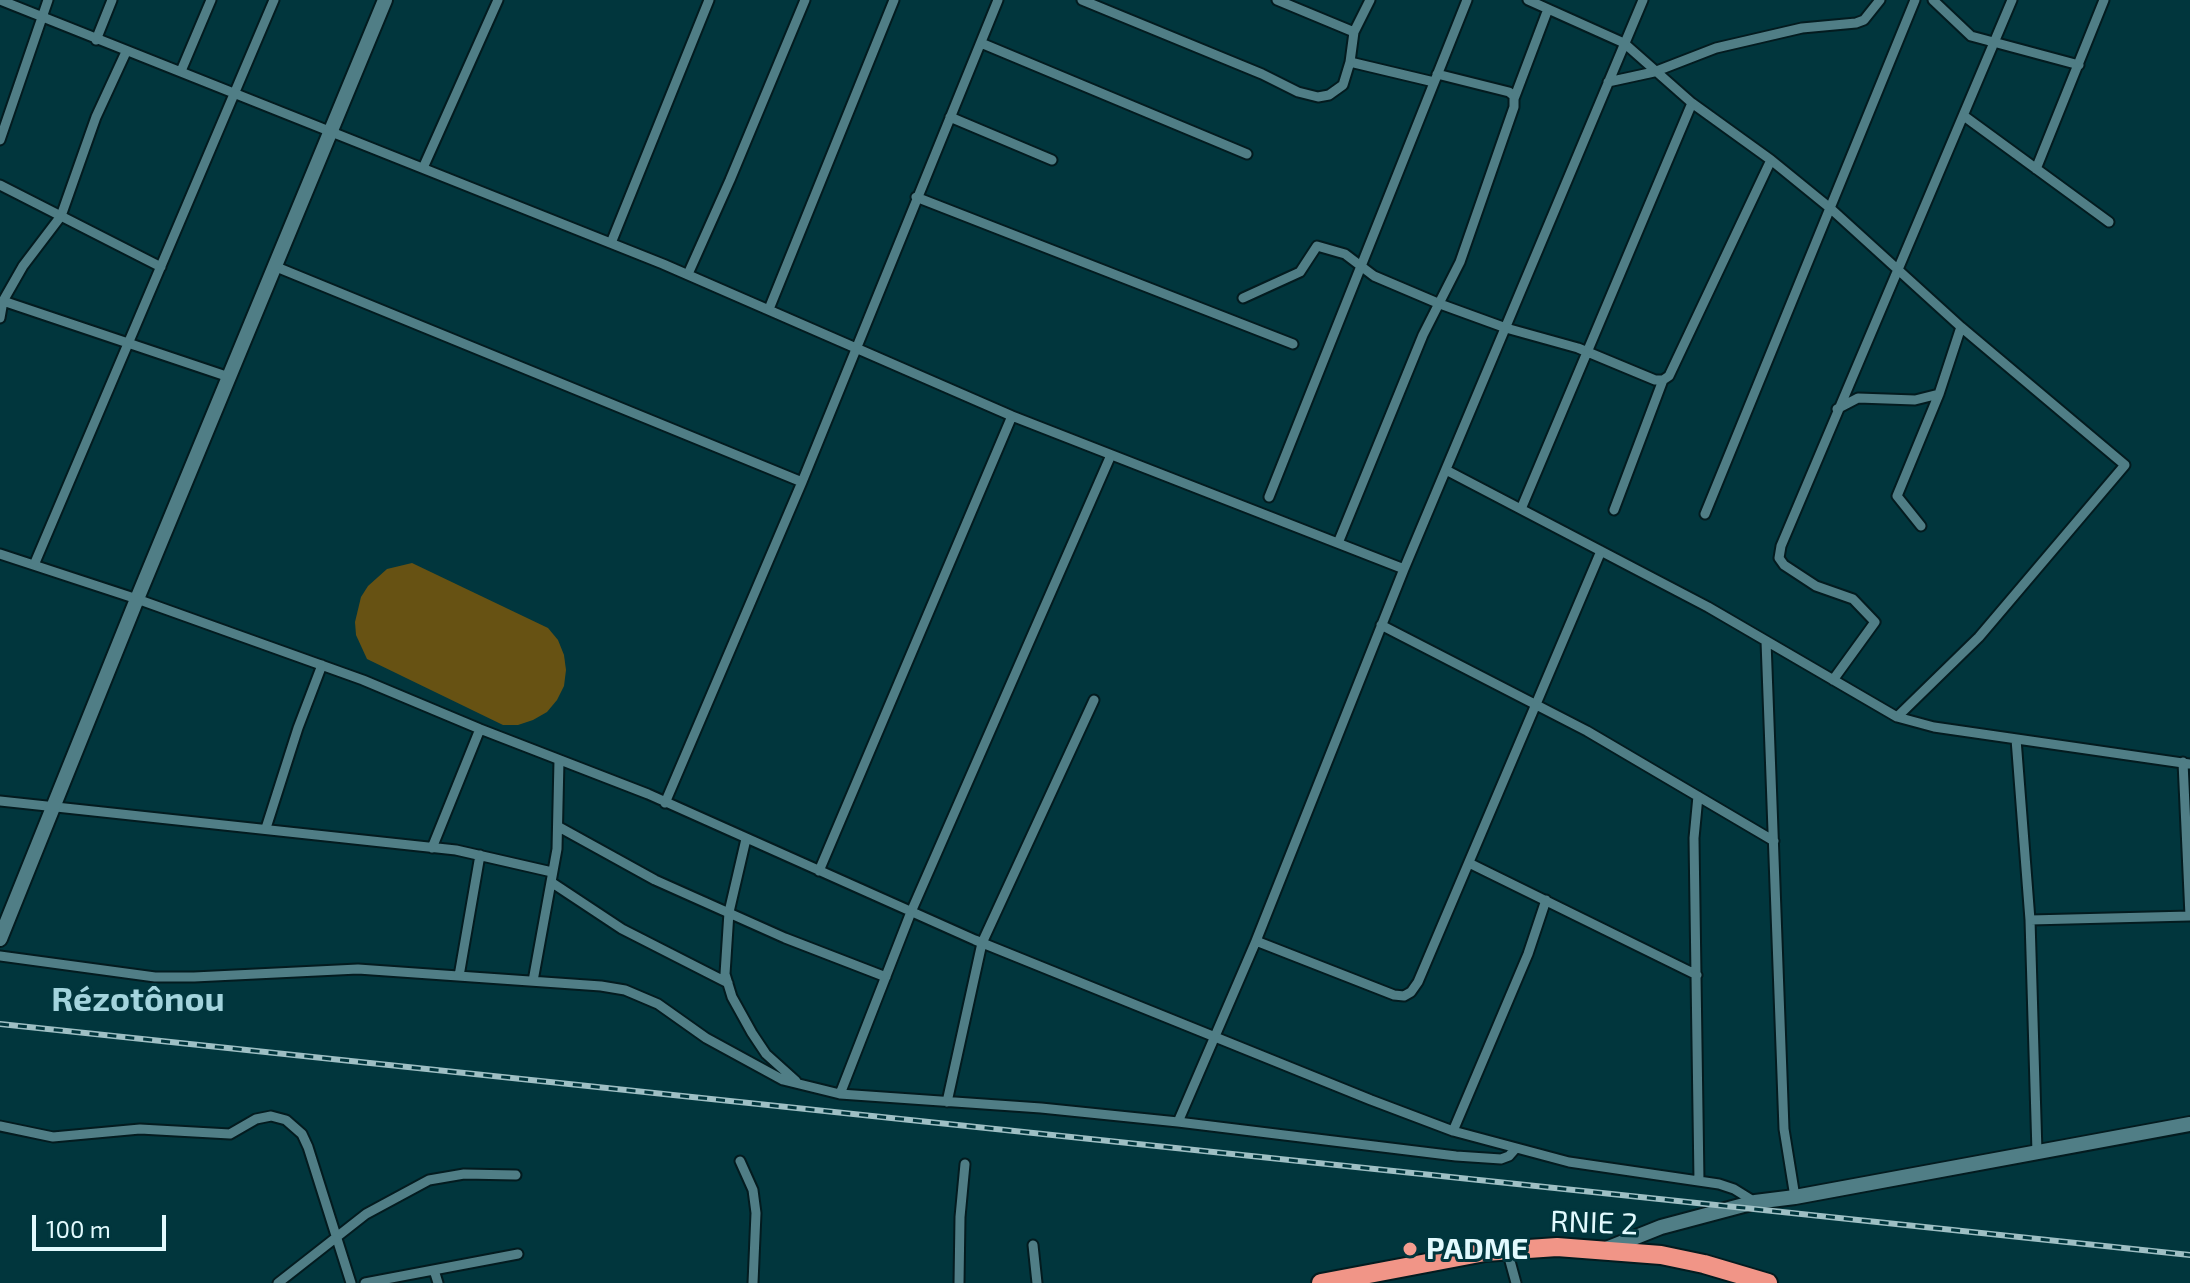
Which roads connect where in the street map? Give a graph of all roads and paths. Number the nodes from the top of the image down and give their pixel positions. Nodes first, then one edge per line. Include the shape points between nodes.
1 (0, 0) edge
2 (48, 0) edge
3 (112, 0) edge
4 (211, 0) edge
5 (274, 0) edge
6 (385, 0) edge
7 (498, 0) edge
8 (709, 0) edge
9 (805, 0) edge
10 (894, 0) edge
11 (998, 0) edge
12 (1082, 0) edge
13 (1277, 0) edge
14 (1370, 0) edge
15 (1467, 0) edge
16 (1528, 0) edge
17 (1643, 0) edge
18 (1880, 0) edge
19 (1915, 0) edge
20 (1933, 0) edge
21 (2012, 0) edge
22 (2104, 0) edge
23 (1548, 9) junction
24 (41, 17) junction
25 (1354, 32) junction
26 (96, 40) junction
27 (981, 43) junction
28 (1624, 43) junction
29 (1994, 43) junction
30 (126, 52) junction
31 (1350, 62) junction
32 (2079, 65) junction
33 (181, 71) junction
34 (1654, 72) junction
35 (1435, 78) junction
36 (1608, 82) junction
37 (234, 95) junction
38 (1514, 99) junction
39 (1692, 103) junction
40 (1964, 116) junction
41 (950, 117) junction
42 (331, 131) junction
43 (0, 140) edge
44 (1247, 154) dead end
45 (1052, 160) dead end
46 (1771, 160) junction
47 (423, 168) junction
48 (2036, 169) junction
49 (0, 185) edge
50 (916, 197) junction
51 (1830, 208) junction
52 (61, 216) junction
53 (2109, 222) dead end
54 (611, 243) junction
55 (1361, 264) junction
56 (274, 266) junction
57 (161, 267) junction
58 (1899, 270) junction
59 (688, 274) junction
60 (1243, 298) dead end
61 (3, 301) junction
62 (1440, 304) junction
63 (769, 309) junction
64 (0, 318) edge
65 (1961, 327) junction
66 (1506, 328) junction
67 (129, 343) junction
68 (1293, 344) dead end
69 (856, 348) junction
70 (1587, 351) junction
71 (229, 377) junction
72 (1663, 380) junction
73 (1939, 394) junction
74 (1837, 409) junction
75 (1012, 416) junction
76 (1111, 455) junction
77 (1446, 470) junction
78 (802, 482) junction
79 (1269, 497) dead end
80 (1521, 509) junction
81 (1614, 510) dead end
82 (1705, 514) dead end
83 (1921, 526) dead end
84 (1338, 543) junction
85 (1601, 551) junction
86 (0, 554) edge
87 (34, 565) junction
88 (1404, 569) junction
89 (137, 599) junction
90 (1381, 625) junction
91 (1766, 641) junction
92 (322, 665) junction
93 (1833, 680) junction
94 (1094, 700) dead end
95 (1536, 705) junction
96 (1897, 717) junction
97 (480, 729) junction
98 (2016, 739) junction
99 (559, 760) junction
100 (2187, 763) edge
101 (1698, 796) junction
102 (0, 801) edge
103 (665, 803) junction
104 (52, 808) junction
105 (559, 827) junction
106 (266, 828) junction
107 (746, 839) junction
108 (1774, 841) junction
109 (432, 848) junction
110 (480, 855) junction
111 (1469, 863) junction
112 (819, 871) junction
113 (552, 877) junction
114 (1546, 900) junction
115 (729, 912) junction
116 (911, 912) junction
117 (2190, 916) edge
118 (2030, 920) junction
119 (0, 939) edge
120 (1256, 941) junction
121 (982, 943) junction
122 (0, 956) edge
123 (1697, 975) junction
124 (459, 976) junction
125 (886, 977) junction
126 (533, 981) junction
127 (728, 983) junction
128 (1213, 1038) junction
129 (801, 1086) junction
130 (840, 1094) junction
131 (947, 1102) junction
132 (1178, 1122) junction
133 (2190, 1124) edge
134 (0, 1126) edge
135 (1453, 1131) junction
136 (1516, 1148) junction
137 (2037, 1152) junction
138 (740, 1161) dead end
139 (965, 1164) dead end
140 (516, 1175) dead end
141 (1699, 1181) junction
142 (1795, 1197) junction
143 (1755, 1202) junction
144 (334, 1236) junction
145 (1033, 1245) dead end
146 (1601, 1253) junction
147 (518, 1254) dead end
148 (1508, 1255) junction
149 (434, 1270) junction
150 (278, 1283) edge
151 (351, 1283) edge
152 (365, 1283) edge
153 (438, 1283) edge
154 (753, 1283) edge
155 (959, 1283) edge
156 (1037, 1283) edge
157 (1321, 1283) edge
158 (1373, 1283) edge
159 (1516, 1283) edge
160 (1740, 1283) edge
161 (1768, 1283) edge

1 - 24 street
2 - 24 street
3 - 26 street
4 - 33 street
5 - 37 street
6 - 42 main road
7 - 47 street
8 - 54 street
9 - 59 street
10 - 63 street
11 - 27 street
12 - 31 street via 1309,96 1329,95 1343,85
13 - 25 street
14 - 25 street
15 - 35 street
16 - 23 street
17 - 28 street
18 - 34 street via 1856,23 1745,41
19 - 51 street
20 - 29 street via 1964,31
21 - 29 street
22 - 32 street
23 - 28 street
23 - 38 street
24 - 26 street
24 - 43 street
25 - 31 street
26 - 30 street
27 - 41 street
27 - 44 street
28 - 34 street
28 - 36 street
29 - 32 street
29 - 40 street
30 - 33 street
30 - 52 street
31 - 35 street
32 - 48 street
33 - 37 street
34 - 36 street
34 - 39 street
35 - 38 street via 1509,92
35 - 55 street
36 - 66 street
37 - 42 street
37 - 57 street
38 - 62 street via 1460,262
39 - 46 street
39 - 70 street
40 - 48 street
40 - 58 street
41 - 45 street
41 - 50 street
42 - 47 street
42 - 56 main road
46 - 51 street
46 - 72 street
47 - 54 street
48 - 53 street
49 - 52 street
50 - 68 street
50 - 69 street
51 - 58 street
51 - 82 street
52 - 57 street
52 - 61 street
54 - 59 street
55 - 60 street via 1317,246 1300,272
55 - 62 street via 1374,276
55 - 79 street
56 - 71 main road
56 - 78 street
57 - 67 street
58 - 65 street
58 - 74 street
59 - 63 street
61 - 64 street
61 - 67 street
62 - 66 street
62 - 84 street
63 - 69 street
65 - 73 street
65 - 96 street via 2125,465 1979,637
66 - 70 street
66 - 77 street
67 - 71 street
67 - 87 street
69 - 75 street
69 - 78 street
70 - 72 street
70 - 80 street
71 - 89 main road
72 - 81 street
73 - 74 street via 1915,400 1858,398
73 - 83 street via 1897,496
74 - 93 street via 1779,558 1816,586 1853,599 1875,622
75 - 76 street
75 - 112 street
76 - 84 street
76 - 116 street
77 - 80 street
77 - 88 street
78 - 103 street
80 - 85 street
84 - 88 street
85 - 91 street
85 - 95 street
86 - 87 street
87 - 89 street
88 - 90 street
89 - 92 street
89 - 104 main road
90 - 95 street
90 - 120 street
91 - 93 street
91 - 108 street
92 - 97 street
92 - 106 street
93 - 96 street
94 - 121 street
95 - 101 street
95 - 111 street
96 - 98 street
97 - 99 street
97 - 109 street
98 - 100 street
98 - 118 street
99 - 103 street
99 - 105 street
100 - 117 street
101 - 108 street
101 - 123 street
102 - 104 street
103 - 107 street
104 - 106 street
104 - 119 main road
105 - 113 street
105 - 115 street via 655,880
106 - 109 street
107 - 112 street
107 - 115 street
108 - 142 street via 1784,1129
109 - 110 street
110 - 113 street
110 - 124 street
111 - 114 street
111 - 120 street via 1418,982 1404,996
112 - 116 street
113 - 126 street
113 - 127 street via 622,929
114 - 123 street
114 - 135 street
115 - 125 street
115 - 127 street
116 - 121 street
116 - 125 street
117 - 118 street
118 - 137 street
120 - 128 street
121 - 128 street
121 - 131 street
122 - 124 street via 155,977 333,968
123 - 141 street
124 - 126 street
125 - 130 street
126 - 129 street via 601,986 642,996 740,1058
127 - 129 street via 766,1054
128 - 132 street
128 - 135 street
129 - 130 street
130 - 131 street
131 - 132 street
132 - 136 street via 1486,1158 1501,1159
133 - 137 main road
134 - 144 street via 53,1137 140,1129 230,1134 256,1119 286,1120 308,1147
135 - 136 street
136 - 141 street via 1597,1167
137 - 142 main road
138 - 154 street via 756,1213
139 - 155 street
140 - 144 street via 429,1180
141 - 143 street via 1734,1189
142 - 143 main road
143 - 146 main road via 1661,1227
144 - 150 street
144 - 151 street
145 - 156 street
146 - 148 highway, RNIE 2 / RNIE 2 via 1557,1247
146 - 160 highway, RNIE 2 / RNIE 2
146 - 161 highway, RNIE 2 / RNIE 2 via 1682,1259
147 - 149 street
148 - 157 highway, RNIE 2 / RNIE 2
148 - 158 highway, RNIE 2 / RNIE 2
148 - 159 street
149 - 152 street
149 - 153 street

